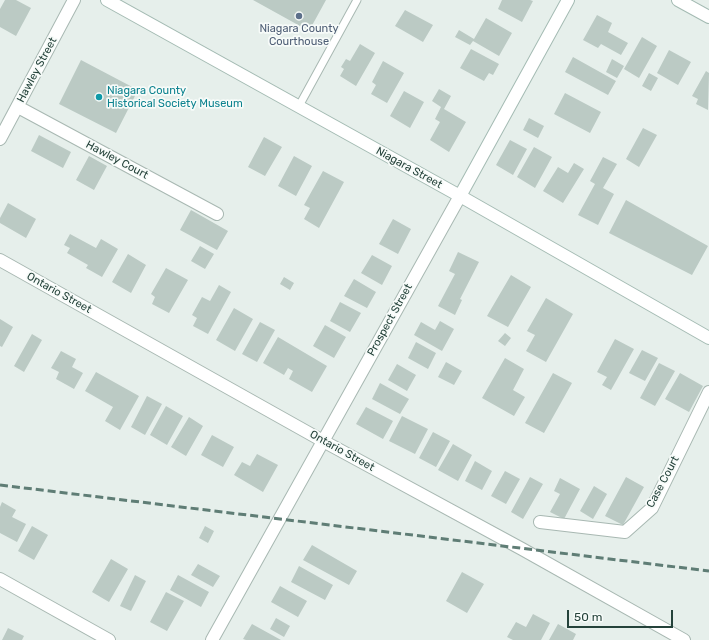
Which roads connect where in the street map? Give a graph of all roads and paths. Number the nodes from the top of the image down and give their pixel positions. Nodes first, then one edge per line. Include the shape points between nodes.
1 (74, 0) edge
2 (108, 0) edge
3 (357, 0) edge
4 (568, 0) edge
5 (678, 0) edge
6 (709, 17) edge
7 (298, 106) junction
8 (18, 107) junction
9 (0, 139) edge
10 (460, 196) junction
11 (217, 214) dead end
12 (0, 260) edge
13 (709, 338) edge
14 (709, 392) edge
15 (323, 441) junction
16 (540, 522) dead end
17 (0, 579) edge
18 (109, 640) edge
19 (212, 640) edge
20 (684, 640) edge

1 - 8 street, Hawley Street
2 - 7 street, Niagara Street
3 - 7 lane
4 - 10 street, Prospect Street
5 - 6 street
7 - 10 street, Niagara Street
8 - 9 street, Hawley Street
8 - 11 street, Hawley Court
10 - 13 street, Niagara Street
10 - 15 street, Prospect Street
12 - 15 street, Ontario Street
14 - 16 street, Case Court via 652,508 625,532
15 - 19 street, Prospect Street
15 - 20 street, Ontario Street
17 - 18 street

